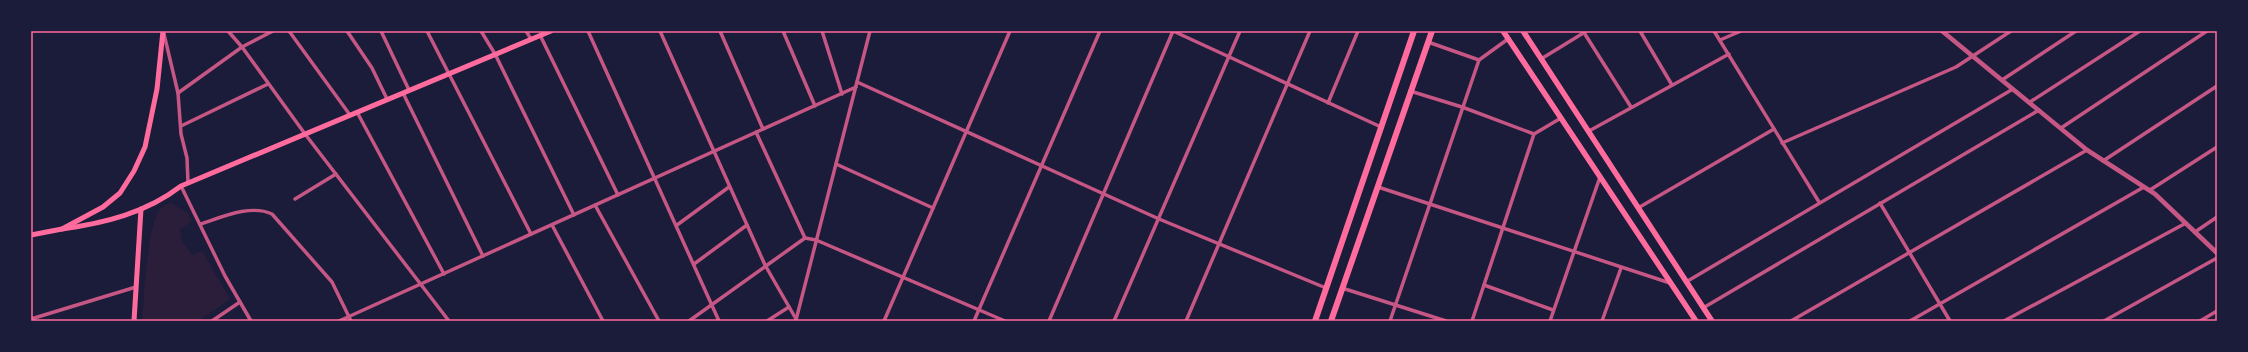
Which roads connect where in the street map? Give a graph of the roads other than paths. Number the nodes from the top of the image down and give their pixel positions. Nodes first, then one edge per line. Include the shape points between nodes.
1 (163, 31) edge
2 (228, 31) edge
3 (273, 31) edge
4 (289, 31) edge
5 (347, 31) edge
6 (382, 31) edge
7 (427, 31) edge
8 (481, 31) edge
9 (526, 31) edge
10 (551, 31) edge
11 (588, 31) edge
12 (660, 31) edge
13 (720, 31) edge
14 (783, 31) edge
15 (822, 31) edge
16 (870, 31) edge
17 (1010, 31) edge
18 (1100, 31) edge
19 (1173, 31) edge
20 (1240, 31) edge
21 (1310, 31) edge
22 (1358, 31) edge
23 (1414, 31) edge
24 (1432, 31) edge
25 (1502, 31) edge
26 (1523, 31) edge
27 (1584, 31) edge
28 (1640, 31) edge
29 (1714, 31) edge
30 (1741, 31) edge
31 (1942, 31) edge
32 (2011, 31) edge
33 (2076, 31) edge
34 (2140, 31) edge
35 (2207, 31) edge
36 (540, 36) junction
37 (531, 39) junction
38 (1508, 39) junction
39 (1720, 40) junction
40 (1428, 42) junction
41 (242, 46) junction
42 (495, 54) junction
43 (1729, 54) junction
44 (1972, 56) junction
45 (1229, 57) junction
46 (1541, 59) junction
47 (1479, 60) junction
48 (449, 73) junction
49 (2002, 80) junction
50 (857, 82) junction
51 (268, 84) junction
52 (1287, 84) junction
53 (1672, 85) junction
54 (2217, 86) edge
55 (856, 87) junction
56 (2013, 89) junction
57 (409, 90) junction
58 (1410, 91) junction
59 (178, 93) junction
60 (403, 93) junction
61 (842, 94) junction
62 (388, 99) junction
63 (2030, 102) junction
64 (1328, 103) junction
65 (815, 106) junction
66 (1462, 107) junction
67 (1631, 107) junction
68 (2039, 110) junction
69 (357, 112) junction
70 (350, 115) junction
71 (1561, 118) junction
72 (181, 126) junction
73 (1381, 127) junction
74 (2061, 128) junction
75 (763, 129) junction
76 (1774, 129) junction
77 (1589, 131) junction
78 (756, 132) junction
79 (966, 132) junction
80 (305, 134) junction
81 (1534, 134) junction
82 (1782, 143) junction
83 (2217, 147) edge
84 (2086, 150) junction
85 (713, 152) junction
86 (2103, 161) junction
87 (836, 164) junction
88 (1042, 164) junction
89 (336, 174) junction
90 (1600, 176) junction
91 (655, 178) junction
92 (188, 182) junction
93 (181, 186) junction
94 (729, 186) junction
95 (1376, 187) junction
96 (2144, 187) junction
97 (2150, 190) junction
98 (1104, 192) junction
99 (618, 195) junction
100 (295, 199) dead end
101 (1819, 202) junction
102 (1880, 203) junction
103 (1429, 204) junction
104 (595, 205) junction
105 (934, 208) junction
106 (141, 209) junction
107 (1638, 209) junction
108 (574, 215) junction
109 (2217, 217) edge
110 (1159, 218) junction
111 (2186, 223) junction
112 (201, 224) junction
113 (552, 224) junction
114 (677, 225) junction
115 (747, 225) junction
116 (62, 229) junction
117 (1502, 229) junction
118 (2195, 232) junction
119 (531, 234) junction
120 (31, 235) edge
121 (805, 238) junction
122 (816, 240) junction
123 (1219, 243) junction
124 (1573, 252) junction
125 (1908, 252) junction
126 (2217, 253) edge
127 (483, 256) junction
128 (2217, 258) edge
129 (694, 264) junction
130 (765, 265) junction
131 (1621, 268) junction
132 (444, 274) junction
133 (904, 277) junction
134 (1686, 282) junction
135 (420, 284) junction
136 (1672, 284) junction
137 (1484, 285) junction
138 (136, 287) junction
139 (1326, 288) junction
140 (1342, 288) junction
141 (240, 302) junction
142 (1395, 304) junction
143 (1940, 304) junction
144 (711, 305) junction
145 (789, 307) junction
146 (1703, 308) junction
147 (1554, 310) junction
148 (978, 311) junction
149 (2217, 311) edge
150 (349, 317) junction
151 (31, 319) edge
152 (796, 320) edge
153 (134, 321) edge
154 (212, 321) edge
155 (251, 321) edge
156 (339, 321) edge
157 (351, 321) edge
158 (448, 321) edge
159 (603, 321) edge
160 (659, 321) edge
161 (689, 321) edge
162 (720, 321) edge
163 (767, 321) edge
164 (884, 321) edge
165 (974, 321) edge
166 (1005, 321) edge
167 (1049, 321) edge
168 (1114, 321) edge
169 (1186, 321) edge
170 (1315, 321) edge
171 (1331, 321) edge
172 (1390, 321) edge
173 (1446, 321) edge
174 (1472, 321) edge
175 (1550, 321) edge
176 (1602, 321) edge
177 (1696, 321) edge
178 (1712, 321) edge
179 (1791, 321) edge
180 (1910, 321) edge
181 (1950, 321) edge
182 (2004, 321) edge
183 (2104, 321) edge
184 (2200, 321) edge

1 - 59 street
1 - 116 main road via 157,89 145,147 134,171 120,193 103,207
2 - 41 street
3 - 41 street
4 - 70 street
5 - 62 street via 372,68
6 - 57 street
7 - 48 street
8 - 42 street
9 - 37 street
10 - 36 main road
11 - 91 street
12 - 85 street
13 - 75 street
14 - 65 street
15 - 61 street
16 - 50 street
17 - 79 street
18 - 88 street
19 - 45 street
19 - 98 street
20 - 45 street
21 - 52 street
22 - 64 street
23 - 73 highway
24 - 40 highway
25 - 38 main road
26 - 46 main road
27 - 46 street
27 - 67 street
28 - 53 street
29 - 39 street
30 - 39 street
31 - 44 street
32 - 44 street
33 - 49 street
34 - 63 street
35 - 74 street
36 - 37 main road
36 - 99 street
37 - 42 main road
38 - 47 street
38 - 71 main road
39 - 43 street
40 - 47 street
40 - 58 highway
41 - 51 street
41 - 59 street
42 - 48 main road
42 - 108 street
43 - 53 street
43 - 76 street
44 - 49 street
44 - 82 street via 1956,67
45 - 52 street
45 - 110 street
46 - 77 main road
47 - 66 street
48 - 57 main road
48 - 119 street
49 - 56 street
50 - 55 street
50 - 79 street
51 - 72 street
51 - 80 street
52 - 64 street
52 - 123 street
53 - 67 street
54 - 86 street
55 - 61 street
55 - 87 street
56 - 63 street
56 - 101 street
57 - 60 main road
58 - 66 street
58 - 95 highway
59 - 72 street
60 - 62 main road
60 - 127 street
61 - 65 street
62 - 69 main road
63 - 68 street
64 - 73 street
65 - 75 street
66 - 81 street
66 - 103 street
67 - 77 street
68 - 74 street
68 - 102 street
69 - 70 main road
69 - 132 street
70 - 80 main road
71 - 81 street
71 - 90 main road
72 - 92 street
73 - 139 highway
74 - 84 street
75 - 78 street
76 - 82 street
76 - 107 street
77 - 107 main road
78 - 85 street
78 - 121 street
79 - 88 street
79 - 105 street
80 - 89 street
80 - 92 main road
81 - 117 street
82 - 101 street
83 - 97 street
84 - 86 street
84 - 125 street
85 - 91 street
85 - 94 street
86 - 96 street
87 - 105 street
87 - 122 street
88 - 98 street
88 - 148 street
89 - 100 street
89 - 135 street
90 - 124 street
90 - 136 main road
91 - 99 street
91 - 114 street
92 - 93 main road
93 - 106 main road via 167,197
93 - 112 street
94 - 114 street
94 - 115 street
95 - 103 street
95 - 140 highway
96 - 97 street
96 - 143 street
97 - 111 street
98 - 110 street
98 - 167 street
99 - 104 street
101 - 134 street
102 - 125 street
102 - 146 street
103 - 117 street
103 - 142 street
104 - 108 street
104 - 160 street
105 - 133 street
106 - 116 main road via 103,223
106 - 138 main road
107 - 134 main road
108 - 113 street
109 - 118 street
110 - 123 street
110 - 168 street
111 - 118 street
111 - 182 street
112 - 141 street
112 - 150 street via 253,210 272,214 332,282
113 - 119 street
113 - 159 street
114 - 129 street
115 - 129 street
115 - 130 street
116 - 120 main road
117 - 124 street
117 - 137 street
118 - 126 street
119 - 127 street
121 - 122 street
121 - 130 street
122 - 133 street
122 - 152 street
123 - 139 street
123 - 169 street
124 - 131 street
124 - 147 street
125 - 143 street
125 - 179 street
127 - 132 street
128 - 183 street
129 - 144 street
130 - 144 street
130 - 145 street
131 - 136 street
131 - 176 street
132 - 135 street
133 - 148 street
133 - 164 street
134 - 146 main road
135 - 150 street
135 - 158 street
136 - 177 main road
137 - 147 street
137 - 174 street
138 - 151 street
138 - 153 main road
139 - 170 highway
140 - 142 street
140 - 171 highway
141 - 154 street
141 - 155 street
142 - 172 street
142 - 173 street
143 - 180 street
143 - 181 street
144 - 161 street
144 - 162 street
145 - 152 street
145 - 163 street
146 - 178 main road
147 - 175 street
148 - 165 street
148 - 166 street
149 - 184 street
150 - 156 street
150 - 157 street

